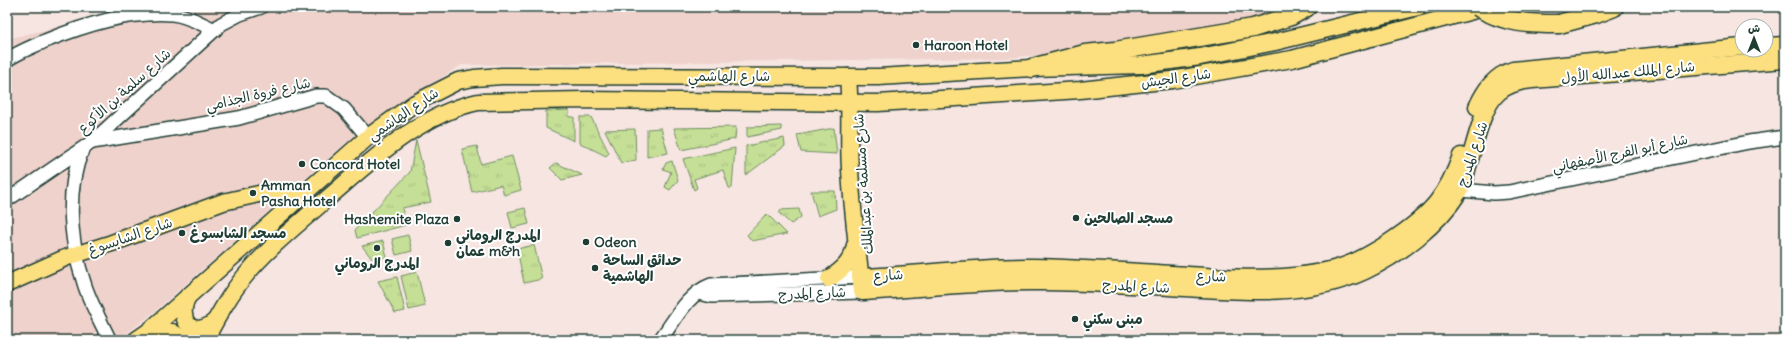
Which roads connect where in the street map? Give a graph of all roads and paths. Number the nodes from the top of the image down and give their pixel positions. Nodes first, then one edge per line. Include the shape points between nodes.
1 (261, 7) edge
2 (1307, 7) edge
3 (1418, 7) edge
4 (1478, 7) edge
5 (1487, 7) edge
6 (1614, 7) edge
7 (215, 30) junction
8 (1785, 45) edge
9 (1774, 46) edge
10 (1734, 48) edge
11 (7, 60) edge
12 (1785, 60) edge
13 (1032, 68) junction
14 (864, 76) junction
15 (848, 77) junction
16 (1494, 89) junction
17 (824, 102) junction
18 (854, 102) junction
19 (1481, 110) joint
20 (848, 134) junction
21 (368, 137) junction
22 (1785, 137) edge
23 (87, 146) junction
24 (1454, 188) junction
25 (304, 194) junction
26 (7, 200) edge
27 (856, 241) junction
28 (76, 254) junction
29 (829, 279) junction
30 (7, 284) edge
31 (866, 284) junction
32 (697, 292) junction
33 (188, 296) junction
34 (215, 320) junction
35 (149, 331) junction
36 (109, 339) edge
37 (136, 340) edge
38 (185, 340) edge
39 (205, 340) edge
40 (660, 340) edge

1 - 7 street, شارع سلمة بن الأكوع via 234,17
2 - 13 highway via 1291,16 1253,28 1085,54
3 - 13 main road, شارع الجيش via 1275,42 1200,57 1141,65
4 - 6 highway, bridge via 1512,22 1536,24 1559,24
5 - 18 main road, شارع الجيش via 1292,59 1172,80 1080,90 878,103
7 - 11 street via 173,14 128,16 81,27
7 - 23 street, شارع سلمة بن الأكوع
8 - 9 main road
10 - 16 main road, شارع الملك عبدالله الأول via 1527,68 1503,73
12 - 16 main road, شارع الملك عبدالله الأول via 1532,80
13 - 14 main road, شارع الجيش
14 - 15 main road, شارع الهاشمي
14 - 18 main road, شارع مسلمة بن عبدالملك
15 - 18 main road, شارع مسلمة بن عبدالملك
15 - 21 main road, شارع الهاشمي via 474,78 458,81 428,95
16 - 19 main road, شارع الملك عبدالله الأول via 1490,102
17 - 18 main road, شارع الهاشمي
17 - 20 main road via 838,113
17 - 34 main road, شارع الهاشمي via 585,100 478,102 462,105 425,123 393,144 278,241 245,276
18 - 20 main road, شارع مسلمة بن عبدالملك
18 - 31 main road, شارع مسلمة بن عبدالملك
19 - 24 main road, شارع المدرج
20 - 27 main road, شارع مسلمة بن عبدالملك
21 - 23 street, شارع فروة الجذامي via 344,109 326,96 316,96 239,118
21 - 25 main road, شارع الهاشمي
22 - 24 street, شارع أبو الفرج الأصفهاني via 1749,142 1509,192 1494,193
23 - 26 street, شارع سلمة بن الأكوع
23 - 28 street via 75,166 72,185 72,223
24 - 31 main road, شارع المدرج via 1444,213 1406,246 1370,268 1337,275 1316,286 1168,280
25 - 28 main road, شارع الشابسوغ via 263,193 223,202
25 - 33 main road, شارع الهاشمي
27 - 29 main road via 848,263
27 - 31 main road, شارع مسلمة بن عبدالملك
28 - 30 main road, شارع الشابسوغ
28 - 36 street via 89,296
29 - 31 street, شارع المدرج
29 - 32 street, شارع المدرج via 711,286
31 - 32 street, شارع المدرج via 712,296
32 - 40 street, شارع المدرج via 689,299
33 - 34 main road via 183,306 183,316 188,325 197,329 208,327
33 - 35 main road, شارع الهاشمي
34 - 39 main road, شارع الهاشمي
35 - 37 main road, شارع الهاشمي
35 - 38 main road via 172,332

